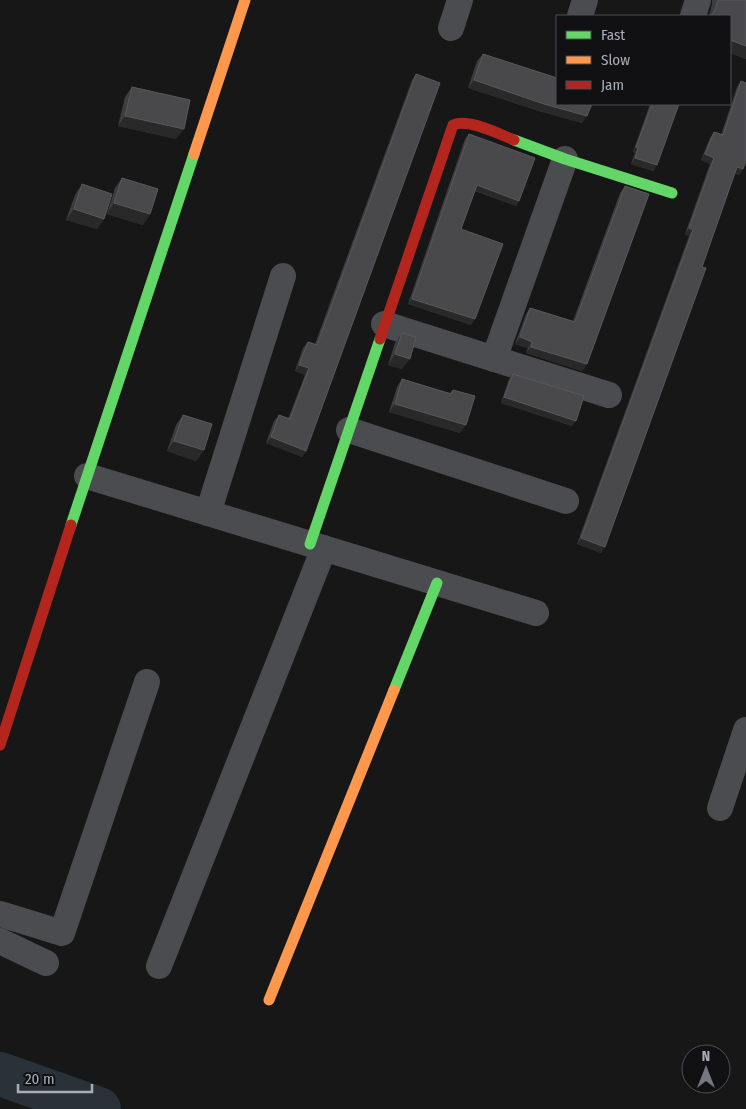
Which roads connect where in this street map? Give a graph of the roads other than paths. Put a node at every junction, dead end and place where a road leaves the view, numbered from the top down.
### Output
1 (245, 0) edge
2 (460, 0) edge
3 (585, 0) edge
4 (698, 0) edge
5 (580, 15) edge
6 (693, 15) edge
7 (450, 28) dead end
8 (565, 159) junction
9 (672, 193) dead end
10 (283, 276) dead end
11 (384, 324) junction
12 (494, 359) junction
13 (609, 395) dead end
14 (349, 430) junction
15 (87, 476) junction
16 (566, 501) dead end
17 (208, 513) junction
18 (317, 546) junction
19 (437, 583) junction
20 (536, 613) dead end
21 (147, 682) dead end
22 (746, 730) edge
23 (0, 745) edge
24 (720, 808) dead end
25 (0, 914) edge
26 (0, 940) edge
27 (46, 963) dead end
28 (159, 966) dead end
29 (269, 1000) dead end

1 - 15 street
2 - 7 street
3 - 5 street
4 - 6 street
8 - 9 street
8 - 11 street
8 - 12 street
10 - 17 street
11 - 12 street
11 - 14 street
12 - 13 street
14 - 16 street
14 - 18 street
15 - 17 street
15 - 23 street
17 - 18 street
18 - 19 street
18 - 28 street
19 - 20 street
19 - 29 street
21 - 25 street
22 - 24 street
26 - 27 street

